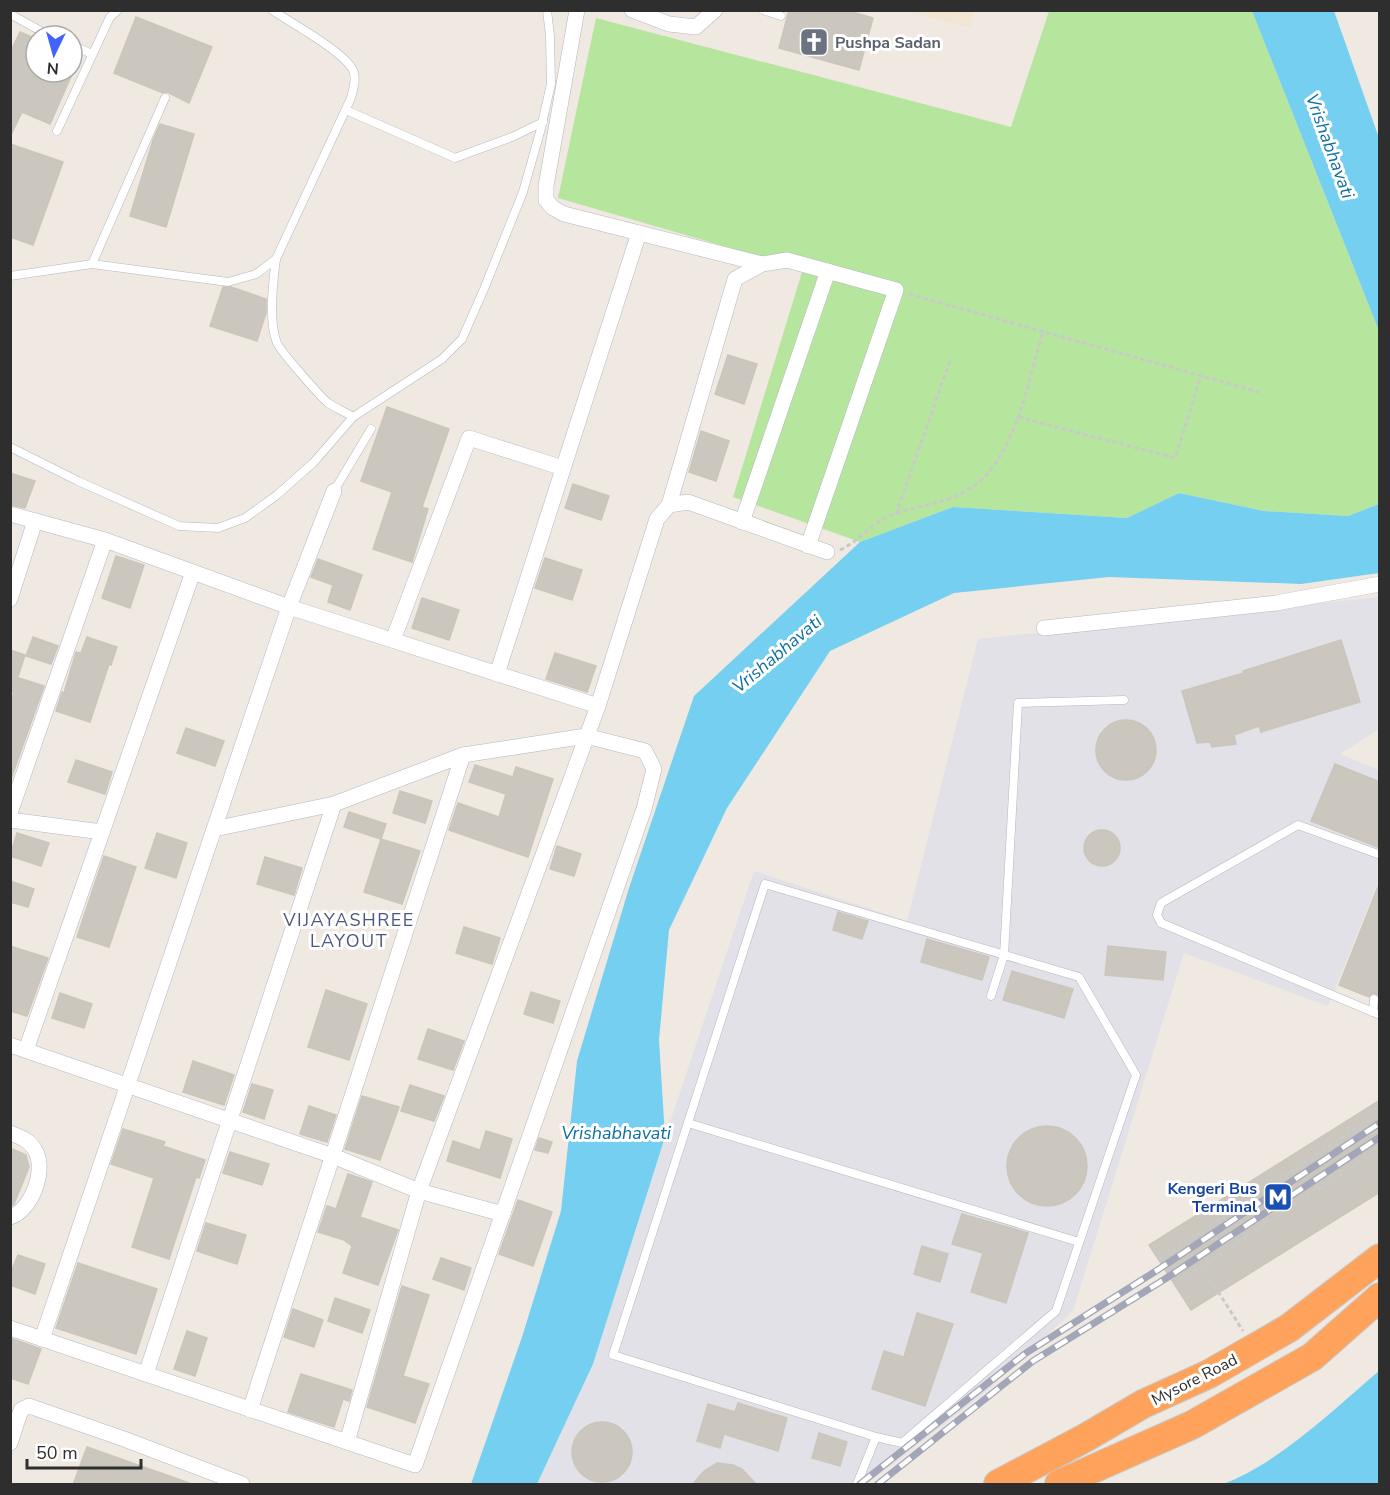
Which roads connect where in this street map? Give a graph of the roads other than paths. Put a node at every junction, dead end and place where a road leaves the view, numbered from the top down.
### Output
1 (118, 10) edge
2 (272, 10) edge
3 (547, 10) edge
4 (577, 10) edge
5 (632, 10) edge
6 (715, 10) edge
7 (763, 10) edge
8 (10, 14) edge
9 (108, 14) edge
10 (781, 16) dead end
11 (28, 24) edge
12 (84, 50) edge
13 (92, 54) junction
14 (165, 98) dead end
15 (346, 110) junction
16 (543, 122) junction
17 (57, 131) dead end
18 (639, 233) junction
19 (276, 259) junction
20 (92, 264) junction
21 (762, 264) junction
22 (828, 271) junction
23 (10, 276) edge
24 (352, 417) junction
25 (372, 429) dead end
26 (10, 447) edge
27 (563, 468) junction
28 (334, 491) joint
29 (669, 505) junction
30 (10, 514) edge
31 (35, 521) junction
32 (742, 522) junction
33 (105, 540) junction
34 (808, 546) junction
35 (826, 552) road end
36 (193, 572) junction
37 (1380, 584) edge
38 (10, 599) edge
39 (289, 607) junction
40 (1044, 628) dead end
41 (393, 640) junction
42 (497, 674) junction
43 (1124, 700) dead end
44 (598, 706) junction
45 (586, 736) junction
46 (463, 755) junction
47 (334, 804) junction
48 (10, 813) edge
49 (10, 820) edge
50 (214, 829) junction
51 (102, 832) junction
52 (1378, 854) edge
53 (1004, 955) junction
54 (991, 996) dead end
55 (1374, 999) dead end
56 (1376, 1013) edge
57 (10, 1045) edge
58 (26, 1050) junction
59 (128, 1086) junction
60 (230, 1121) junction
61 (688, 1123) junction
62 (10, 1133) edge
63 (333, 1156) junction
64 (419, 1191) junction
65 (503, 1214) junction
66 (10, 1216) edge
67 (1079, 1242) junction
68 (1380, 1258) edge
69 (1380, 1297) edge
70 (10, 1328) edge
71 (42, 1339) junction
72 (146, 1374) junction
73 (250, 1410) junction
74 (876, 1437) junction
75 (347, 1442) junction
76 (10, 1443) edge
77 (242, 1485) edge
78 (857, 1485) edge
79 (998, 1485) edge
80 (1059, 1485) edge

1 - 9 lane
2 - 15 lane
3 - 16 lane
4 - 18 street
5 - 6 street
7 - 10 lane
8 - 11 lane
9 - 13 lane
12 - 13 lane
13 - 17 lane
14 - 20 lane
15 - 16 lane
15 - 19 lane
16 - 24 lane
18 - 21 street
18 - 27 street
19 - 20 lane
19 - 24 lane
20 - 23 lane
21 - 22 street
21 - 29 street
22 - 32 street
22 - 34 street
24 - 26 lane
25 - 28 lane
27 - 41 street
27 - 42 street
28 - 39 street
29 - 32 street
29 - 44 street
30 - 31 street
31 - 33 street
31 - 38 street
32 - 34 street
33 - 36 street
33 - 48 street
34 - 35 street
36 - 39 street
36 - 51 street
37 - 40 street
39 - 41 street
39 - 50 street
41 - 42 street
42 - 44 street
43 - 53 lane
44 - 45 street
45 - 46 street
45 - 64 street
45 - 65 street
46 - 47 street
46 - 63 street
47 - 50 street
47 - 60 street
49 - 51 street
50 - 59 street
51 - 58 street
52 - 56 lane
53 - 54 lane
53 - 61 lane
53 - 67 lane
55 - 56 lane
57 - 58 street
58 - 59 street
59 - 60 street
59 - 71 street
60 - 63 street
60 - 72 street
61 - 67 lane
61 - 74 lane
62 - 66 street
63 - 64 street
63 - 73 street
64 - 65 street
64 - 75 street
65 - 75 street
67 - 74 lane
68 - 79 highway, Mysore Road
69 - 80 highway
70 - 71 street
71 - 72 street
72 - 73 street
73 - 75 street
74 - 78 lane
76 - 77 street

